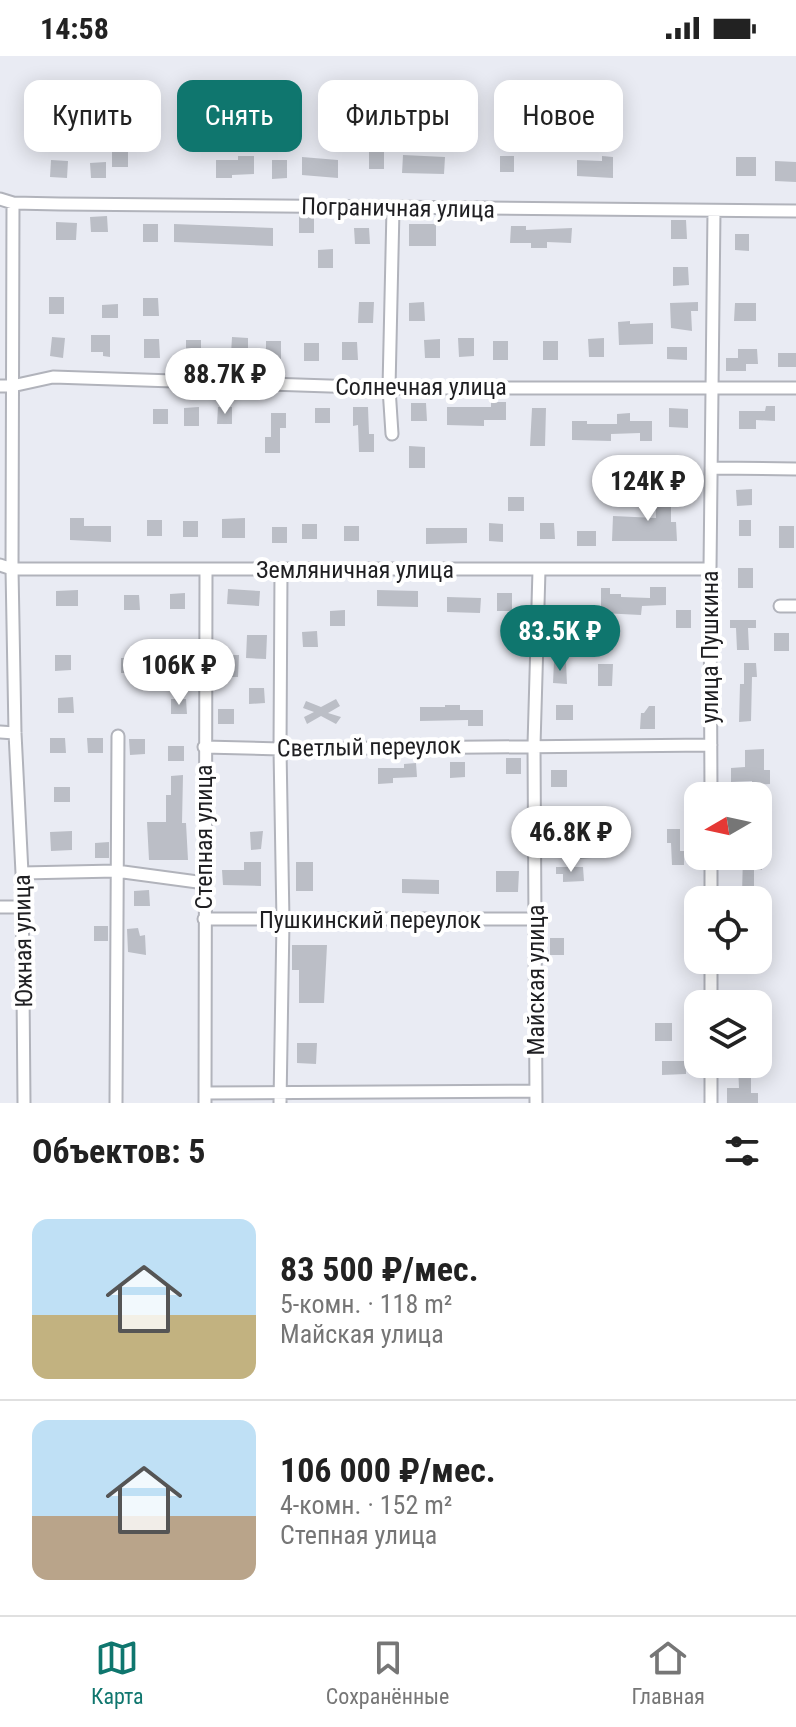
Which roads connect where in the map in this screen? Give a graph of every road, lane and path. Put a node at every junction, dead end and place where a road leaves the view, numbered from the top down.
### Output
1 (0, 199) edge
2 (13, 203) junction
3 (393, 209) junction
4 (714, 211) junction
5 (796, 211) edge
6 (6, 386) edge
7 (712, 387) junction
8 (389, 388) junction
9 (796, 388) edge
10 (392, 434) dead end
11 (711, 468) junction
12 (796, 469) edge
13 (0, 565) edge
14 (12, 569) junction
15 (710, 569) junction
16 (539, 570) junction
17 (206, 571) junction
18 (281, 571) junction
19 (780, 606) dead end
20 (796, 606) edge
21 (0, 732) edge
22 (15, 733) junction
23 (118, 736) dead end
24 (534, 745) junction
25 (711, 745) junction
26 (204, 747) junction
27 (280, 749) junction
28 (711, 782) edge
29 (116, 871) junction
30 (22, 873) junction
31 (205, 883) junction
32 (0, 907) edge
33 (22, 907) junction
34 (204, 919) junction
35 (535, 919) junction
36 (283, 921) junction
37 (711, 1078) edge
38 (280, 1097) edge
39 (536, 1097) edge
40 (205, 1098) edge
41 (24, 1103) edge
42 (116, 1103) edge
43 (711, 1103) edge

1 - 2 street, Пограничная улица
2 - 3 street, Пограничная улица
2 - 6 street, Южная улица
3 - 4 street, Пограничная улица
3 - 8 street
4 - 5 street, Пограничная улица
4 - 7 street, улица Пушкина
6 - 8 street, Солнечная улица
6 - 14 street, Южная улица
7 - 8 street, Солнечная улица
7 - 9 street, Солнечная улица
7 - 11 street, улица Пушкина
8 - 10 street
11 - 12 street
11 - 15 street, улица Пушкина
13 - 14 street, Земляничная улица
14 - 17 street, Земляничная улица
14 - 22 street, Южная улица
15 - 16 street, Земляничная улица
15 - 25 street, улица Пушкина
16 - 18 street, Земляничная улица
16 - 24 street, Майская улица
17 - 18 street, Земляничная улица
17 - 26 street, Степная улица
18 - 27 street
19 - 20 street
21 - 22 street
22 - 30 street, Южная улица
23 - 29 street
24 - 25 street, Светлый переулок
24 - 27 street, Светлый переулок
24 - 35 street, Майская улица
25 - 28 street, улица Пушкина
26 - 27 street, Светлый переулок
26 - 31 street, Степная улица
27 - 36 street
29 - 30 street
29 - 31 street
29 - 42 street
30 - 33 street, Южная улица
31 - 34 street, Степная улица
32 - 33 street
33 - 41 street, Южная улица
34 - 36 street, Пушкинский переулок
34 - 40 street, Степная улица
35 - 36 street, Пушкинский переулок
35 - 39 street, Майская улица
36 - 38 street
37 - 43 street
38 - 39 street
38 - 40 street

